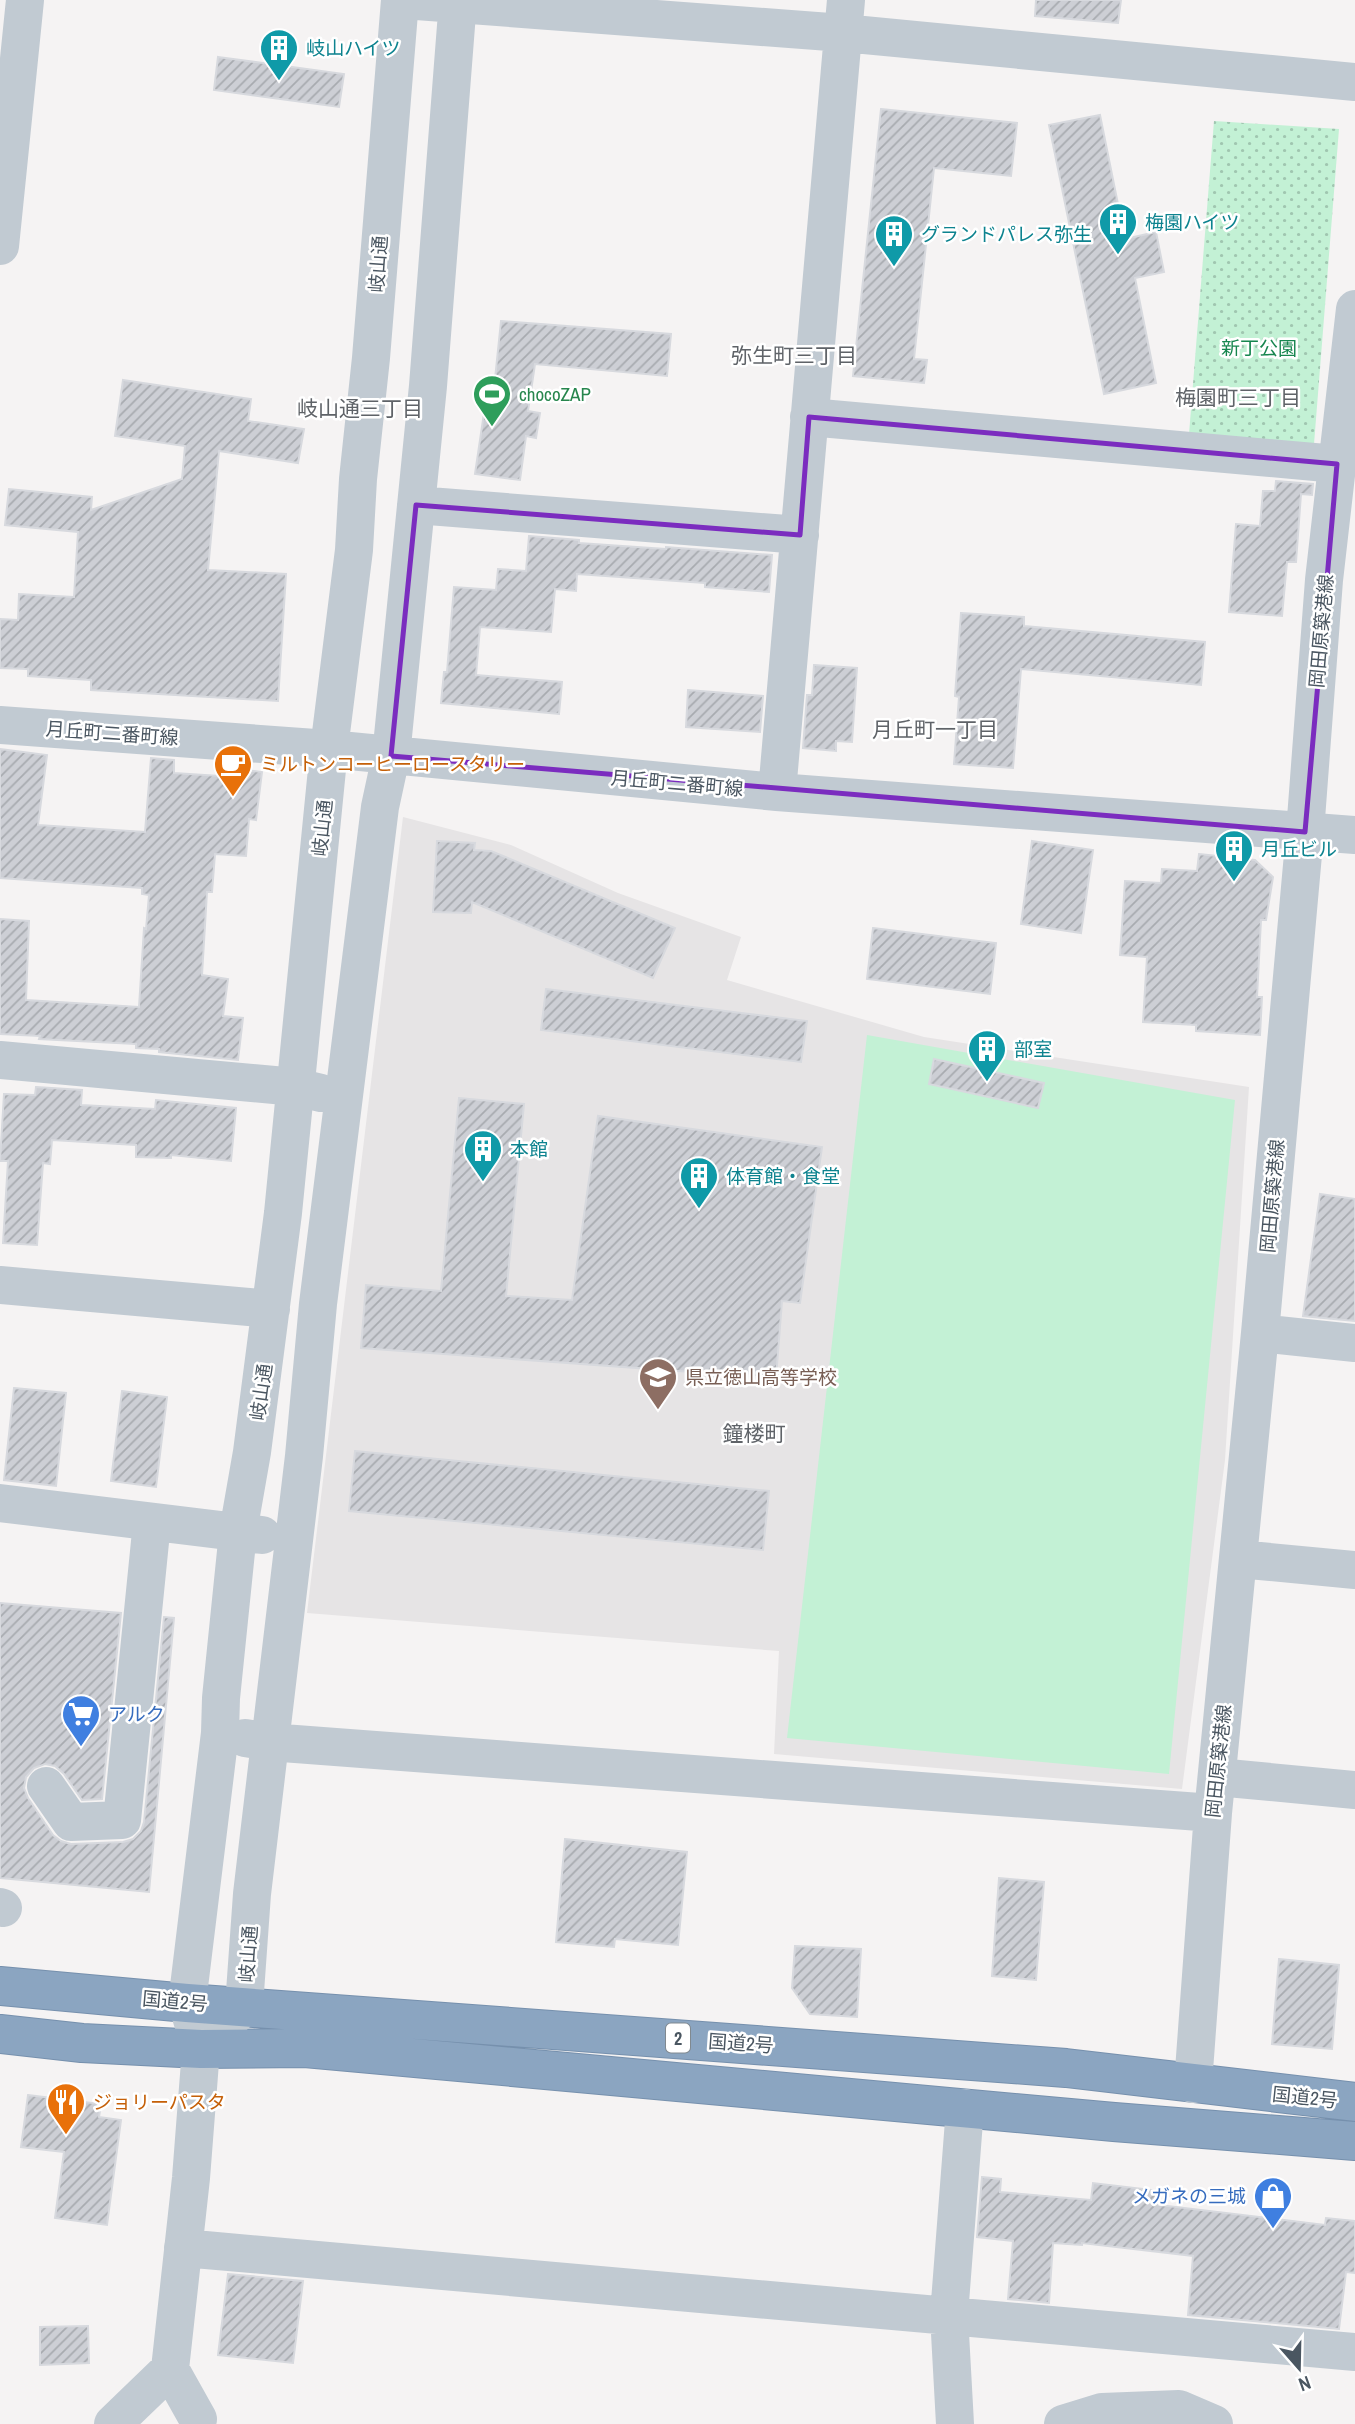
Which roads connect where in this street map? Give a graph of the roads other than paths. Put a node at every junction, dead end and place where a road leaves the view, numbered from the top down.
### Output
1 (25, 0) edge
2 (401, 0) edge
3 (457, 3) edge
4 (845, 17) edge
5 (1355, 82) edge
6 (0, 246) edge
7 (1355, 309) edge
8 (1352, 369) edge
9 (809, 416) junction
10 (1337, 464) junction
11 (416, 505) junction
12 (800, 535) junction
13 (1340, 581) edge
14 (0, 725) edge
15 (329, 749) junction
16 (391, 756) junction
17 (777, 792) junction
18 (1305, 832) junction
19 (1355, 835) edge
20 (0, 1060) edge
21 (296, 1087) junction
22 (344, 1098) junction
23 (0, 1285) edge
24 (271, 1310) junction
25 (1260, 1333) junction
26 (1355, 1343) edge
27 (0, 1503) edge
28 (152, 1522) junction
29 (238, 1532) junction
30 (293, 1538) junction
31 (1238, 1559) junction
32 (1355, 1570) edge
33 (220, 1733) junction
34 (269, 1742) junction
35 (46, 1786) dead end
36 (1355, 1790) edge
37 (1215, 1795) junction
38 (0, 1986) edge
39 (187, 2003) junction
40 (244, 2006) junction
41 (0, 2034) edge
42 (201, 2049) junction
43 (1193, 2084) junction
44 (1355, 2102) edge
45 (965, 2108) junction
46 (1355, 2141) edge
47 (183, 2248) junction
48 (949, 2315) junction
49 (1355, 2352) edge
50 (170, 2369) junction
51 (198, 2419) dead end
52 (113, 2424) edge
53 (955, 2424) edge
54 (1063, 2424) edge
55 (1214, 2424) edge

1 - 6 street
2 - 3 street
2 - 15 street, 岐山通
3 - 4 street
3 - 11 street, 岐山通
4 - 5 street
4 - 9 street
7 - 8 street, 岡田原築港線
8 - 10 street, 岡田原築港線
9 - 10 street
9 - 12 street
10 - 13 street, 岡田原築港線
11 - 12 street
11 - 16 street, 岐山通
12 - 17 street
13 - 18 street, 岡田原築港線
14 - 15 street, 月丘町二番町線
15 - 16 street, 月丘町二番町線
15 - 21 street, 岐山通
16 - 17 street, 月丘町二番町線
16 - 22 street, 岐山通
17 - 18 street, 月丘町二番町線
18 - 19 street, 月丘町二番町線
18 - 25 street, 岡田原築港線
20 - 21 street
21 - 22 street
21 - 24 street, 岐山通
22 - 30 street, 岐山通
23 - 24 street
24 - 29 street, 岐山通
25 - 26 street
25 - 31 street, 岡田原築港線
27 - 28 street
28 - 29 street
28 - 35 street
29 - 30 street
29 - 33 street, 岐山通
30 - 34 street, 岐山通
31 - 32 street
31 - 37 street, 岡田原築港線
33 - 34 street
33 - 39 street, 岐山通
34 - 37 street
34 - 40 street, 岐山通
36 - 37 street
37 - 43 street, 岡田原築港線
38 - 39 highway, 国道2号 / 2
39 - 40 highway, 国道2号 / 2
39 - 42 street, 岐山通
40 - 42 street, 岐山通
40 - 43 highway, 国道2号 / 2
41 - 42 highway, 国道2号
42 - 45 highway, 国道2号
42 - 47 street
43 - 44 highway, 国道2号 / 2
45 - 46 highway, 国道2号
45 - 48 street
47 - 48 street
47 - 50 street
48 - 49 street
48 - 53 street
50 - 51 street
50 - 52 street
54 - 55 street

